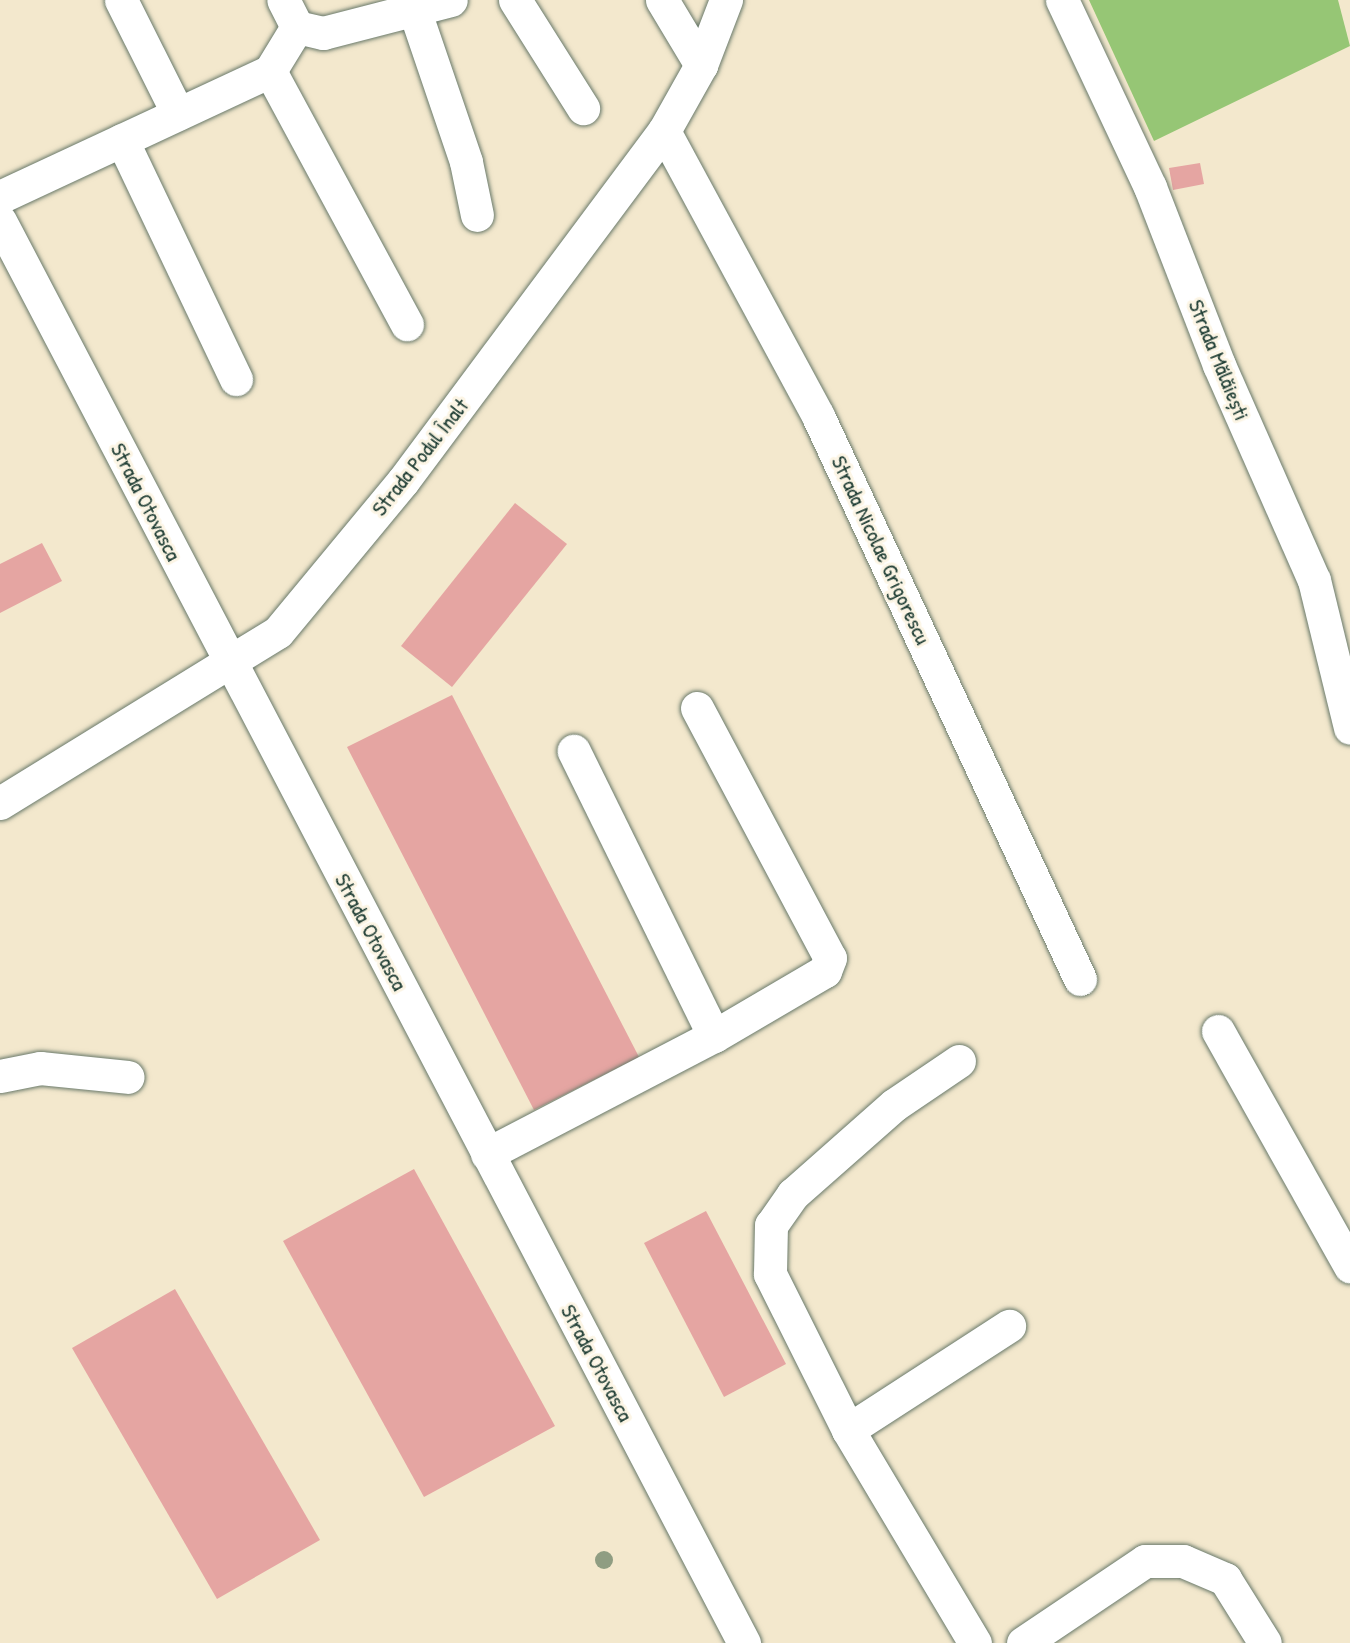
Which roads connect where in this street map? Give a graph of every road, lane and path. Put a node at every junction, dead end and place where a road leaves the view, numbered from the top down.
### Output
1 (121, 0) edge
2 (451, 0) edge
3 (515, 0) edge
4 (662, 0) edge
5 (726, 0) edge
6 (1062, 0) edge
7 (414, 5) edge
8 (290, 14) edge
9 (701, 65) junction
10 (270, 71) junction
11 (583, 108) dead end
12 (178, 114) junction
13 (664, 131) junction
14 (123, 140) junction
15 (0, 197) edge
16 (477, 215) dead end
17 (0, 221) edge
18 (407, 324) dead end
19 (236, 379) dead end
20 (229, 662) junction
21 (697, 708) dead end
22 (1350, 728) edge
23 (574, 751) dead end
24 (0, 803) edge
25 (1080, 979) dead end
26 (1218, 1030) dead end
27 (714, 1036) junction
28 (959, 1061) dead end
29 (0, 1076) edge
30 (128, 1077) dead end
31 (487, 1154) junction
32 (1350, 1266) edge
33 (1009, 1326) dead end
34 (848, 1430) junction
35 (744, 1643) edge
36 (975, 1643) edge
37 (1023, 1643) edge
38 (1265, 1643) edge

1 - 12 street
2 - 7 street
3 - 11 street
4 - 9 street
5 - 9 street, Strada Podul Înalt
6 - 22 street, Strada Mălăiești
7 - 8 street
7 - 16 street
8 - 10 street
9 - 13 street, Strada Podul Înalt
10 - 12 street
10 - 18 street
12 - 14 street
13 - 20 street, Strada Podul Înalt
13 - 25 street, Strada Nicolae Grigorescu
14 - 15 street
14 - 19 street
17 - 20 street, Strada Otovasca
20 - 24 street, Strada Podul Înalt
20 - 31 street, Strada Otovasca
21 - 27 street
23 - 27 street
26 - 32 street
27 - 31 street
28 - 34 street
29 - 30 street
31 - 35 street, Strada Otovasca
33 - 34 street
34 - 36 street
37 - 38 street

